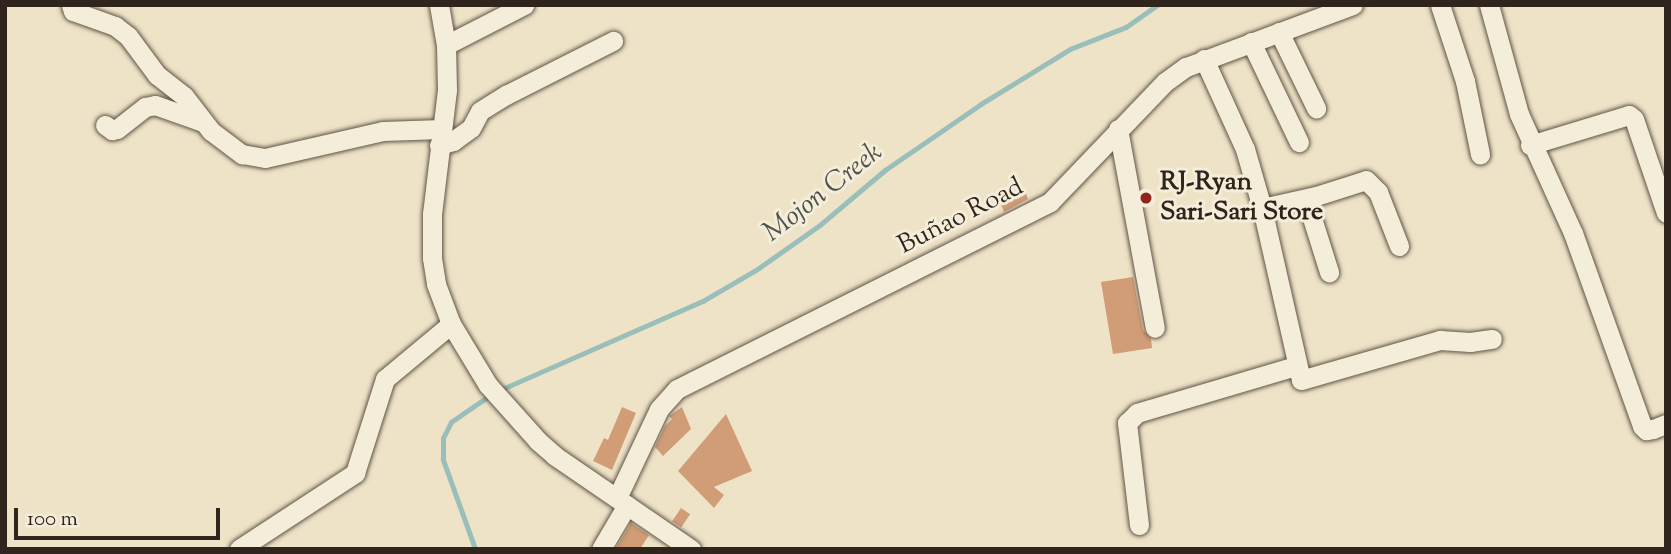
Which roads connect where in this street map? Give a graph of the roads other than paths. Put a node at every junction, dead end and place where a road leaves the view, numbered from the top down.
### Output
1 (71, 5) edge
2 (439, 5) edge
3 (524, 5) edge
4 (1353, 5) edge
5 (1440, 5) edge
6 (1489, 5) edge
7 (1279, 32) junction
8 (613, 41) dead end
9 (1251, 42) junction
10 (446, 45) junction
11 (1204, 59) junction
12 (1316, 107) dead end
13 (203, 122) junction
14 (104, 125) dead end
15 (1118, 129) junction
16 (440, 137) junction
17 (1299, 142) dead end
18 (1530, 145) junction
19 (1480, 154) dead end
20 (1306, 199) junction
21 (1262, 208) junction
22 (1666, 213) edge
23 (1399, 246) dead end
24 (1329, 272) dead end
25 (451, 324) junction
26 (1155, 328) dead end
27 (1492, 339) dead end
28 (1296, 366) junction
29 (1666, 424) edge
30 (622, 502) junction
31 (1139, 525) dead end
32 (666, 532) junction
33 (239, 549) edge
34 (601, 549) edge
35 (654, 549) edge
36 (691, 549) edge

1 - 13 street
2 - 10 street
3 - 10 street
4 - 7 street, Buñao Road
5 - 19 street
6 - 18 street
7 - 9 street, Buñao Road
7 - 12 street
8 - 16 street
9 - 11 street, Buñao Road
9 - 17 street
10 - 16 street
11 - 15 street, Buñao Road
11 - 21 street
13 - 14 street
13 - 16 street
15 - 26 street
15 - 30 street, Buñao Road
16 - 25 street
18 - 22 street
18 - 29 street
20 - 21 street
20 - 23 street
20 - 24 street
21 - 28 street
25 - 30 street
25 - 33 street
27 - 28 street
28 - 31 street
30 - 32 street
30 - 34 street, Buñao Road
32 - 35 street
32 - 36 street

